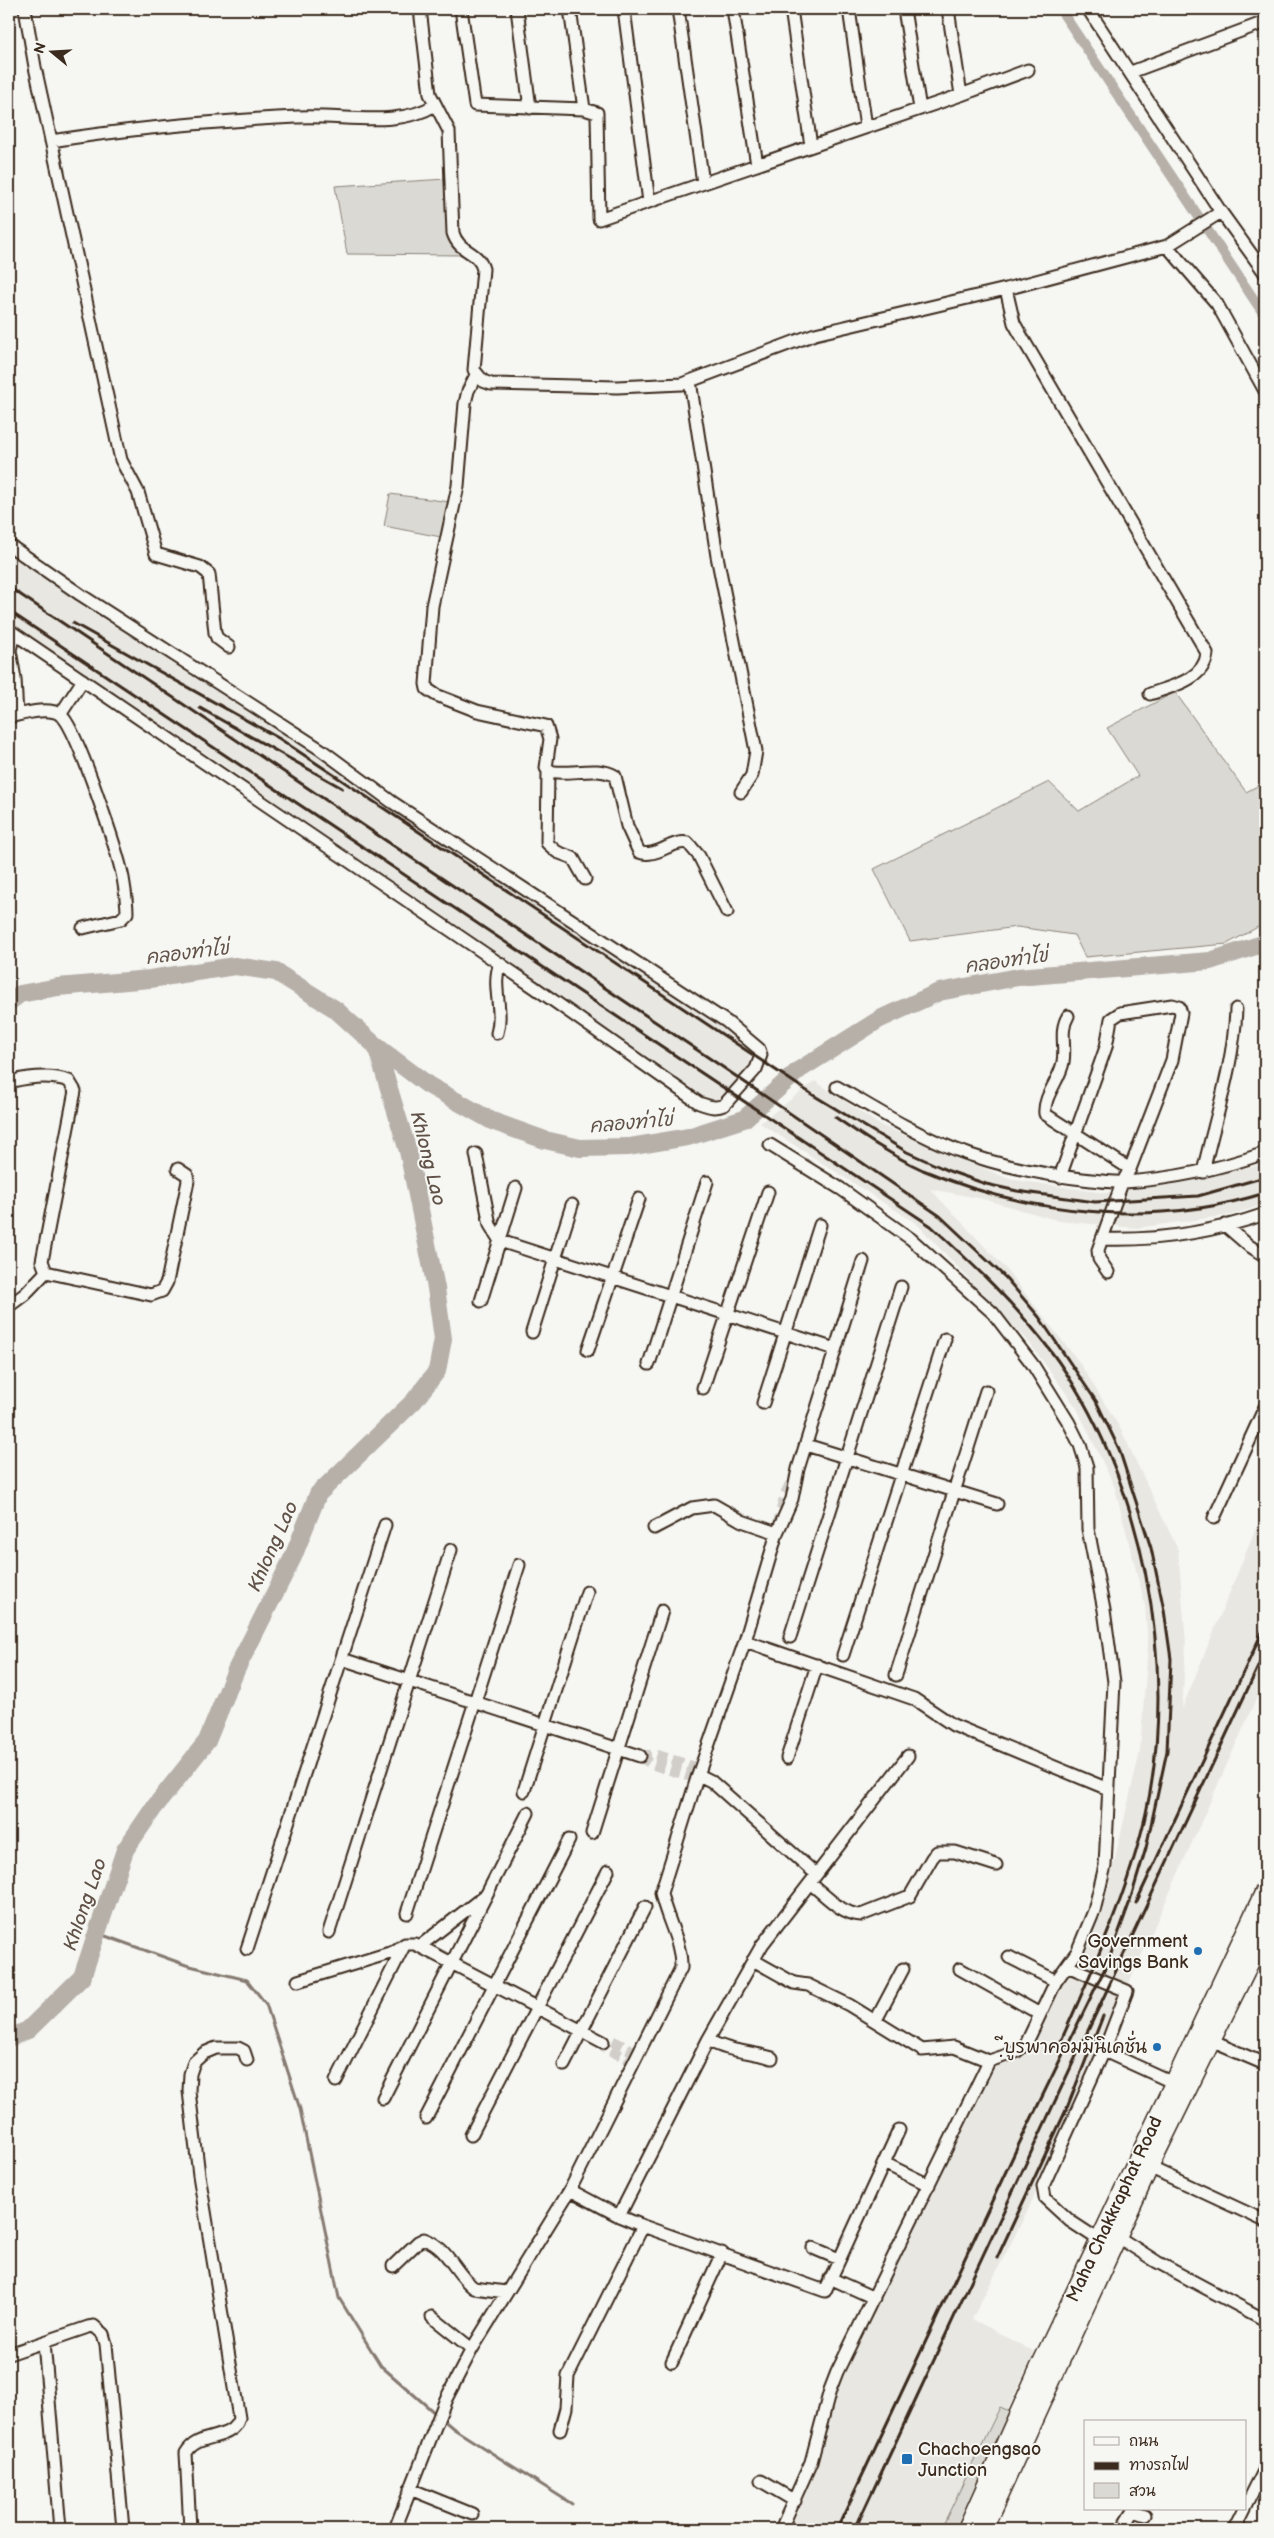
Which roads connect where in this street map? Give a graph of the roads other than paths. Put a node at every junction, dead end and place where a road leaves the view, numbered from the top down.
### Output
1 (25, 9) edge
2 (420, 9) edge
3 (461, 9) edge
4 (517, 9) edge
5 (570, 9) edge
6 (624, 9) edge
7 (678, 9) edge
8 (733, 9) edge
9 (791, 9) edge
10 (849, 9) edge
11 (904, 9) edge
12 (948, 9) edge
13 (1088, 9) edge
14 (1265, 22) edge
15 (1028, 70) dead end
16 (1131, 72) junction
17 (961, 95) junction
18 (435, 105) junction
19 (530, 108) junction
20 (584, 109) junction
21 (920, 109) junction
22 (866, 128) junction
23 (51, 141) junction
24 (811, 146) junction
25 (757, 165) junction
26 (703, 184) junction
27 (649, 202) junction
28 (1218, 214) junction
29 (1167, 246) junction
30 (1265, 273) edge
31 (1006, 288) junction
32 (476, 375) junction
33 (690, 381) junction
34 (1265, 391) edge
35 (9, 545) edge
36 (12, 632) edge
37 (229, 647) dead end
38 (83, 680) junction
39 (1150, 694) dead end
40 (60, 715) junction
41 (13, 716) edge
42 (548, 771) junction
43 (741, 792) dead end
44 (585, 879) dead end
45 (727, 912) dead end
46 (83, 928) dead end
47 (500, 963) junction
48 (1236, 1009) dead end
49 (1068, 1016) dead end
50 (497, 1033) dead end
51 (13, 1081) dead end
52 (837, 1087) dead end
53 (1076, 1136) junction
54 (770, 1145) dead end
55 (1265, 1153) edge
56 (476, 1154) dead end
57 (178, 1169) dead end
58 (1130, 1169) junction
59 (1203, 1172) junction
60 (1060, 1177) junction
61 (707, 1182) dead end
62 (1122, 1183) junction
63 (516, 1188) dead end
64 (768, 1192) dead end
65 (639, 1199) dead end
66 (572, 1205) dead end
67 (1265, 1214) edge
68 (820, 1225) dead end
69 (1225, 1225) junction
70 (1102, 1239) junction
71 (500, 1241) junction
72 (1265, 1256) edge
73 (555, 1259) junction
74 (863, 1262) dead end
75 (46, 1272) junction
76 (1108, 1272) dead end
77 (613, 1277) junction
78 (901, 1287) dead end
79 (672, 1296) junction
80 (481, 1301) dead end
81 (9, 1306) edge
82 (729, 1314) junction
83 (532, 1332) dead end
84 (786, 1333) junction
85 (945, 1339) dead end
86 (835, 1348) junction
87 (588, 1350) dead end
88 (649, 1364) dead end
89 (703, 1388) dead end
90 (986, 1391) dead end
91 (763, 1403) dead end
92 (1265, 1406) edge
93 (806, 1445) junction
94 (845, 1457) junction
95 (900, 1474) junction
96 (955, 1491) junction
97 (997, 1504) dead end
98 (1214, 1518) dead end
99 (386, 1525) dead end
100 (654, 1528) dead end
101 (777, 1533) junction
102 (451, 1550) dead end
103 (519, 1565) dead end
104 (587, 1592) dead end
105 (662, 1611) dead end
106 (790, 1637) dead end
107 (745, 1641) junction
108 (843, 1655) dead end
109 (342, 1659) junction
110 (817, 1665) junction
111 (896, 1675) dead end
112 (409, 1681) junction
113 (474, 1702) junction
114 (545, 1725) junction
115 (618, 1749) junction
116 (640, 1756) dead end
117 (908, 1756) dead end
118 (787, 1758) dead end
119 (699, 1774) junction
120 (1108, 1789) junction
121 (524, 1791) dead end
122 (528, 1814) dead end
123 (592, 1833) dead end
124 (569, 1840) dead end
125 (996, 1865) dead end
126 (608, 1871) dead end
127 (813, 1878) junction
128 (1265, 1891) edge
129 (486, 1894) junction
130 (645, 1907) dead end
131 (407, 1914) dead end
132 (1265, 1931) edge
133 (329, 1932) dead end
134 (405, 1944) junction
135 (420, 1946) junction
136 (247, 1950) dead end
137 (1009, 1957) dead end
138 (753, 1960) junction
139 (451, 1963) junction
140 (1067, 1966) junction
141 (903, 1969) dead end
142 (960, 1969) dead end
143 (298, 1981) dead end
144 (1056, 1981) junction
145 (494, 1986) junction
146 (537, 2008) junction
147 (1040, 2014) junction
148 (876, 2020) junction
149 (582, 2032) junction
150 (708, 2040) junction
151 (1211, 2041) junction
152 (603, 2042) dead end
153 (1104, 2051) junction
154 (772, 2058) dead end
155 (247, 2060) dead end
156 (989, 2061) junction
157 (1265, 2064) edge
158 (564, 2065) dead end
159 (336, 2081) dead end
160 (1174, 2083) junction
161 (383, 2098) dead end
162 (426, 2118) dead end
163 (899, 2130) dead end
164 (471, 2135) dead end
165 (884, 2163) junction
166 (1149, 2168) junction
167 (929, 2185) junction
168 (570, 2190) junction
169 (619, 2216) junction
170 (1265, 2221) edge
171 (643, 2226) junction
172 (1118, 2237) junction
173 (1099, 2240) junction
174 (813, 2248) dead end
175 (722, 2252) junction
176 (839, 2259) junction
177 (393, 2266) dead end
178 (830, 2278) junction
179 (506, 2292) junction
180 (874, 2298) junction
181 (432, 2317) dead end
182 (1265, 2320) edge
183 (44, 2342) junction
184 (472, 2349) junction
185 (9, 2354) edge
186 (672, 2362) dead end
187 (560, 2430) dead end
188 (1265, 2468) edge
189 (761, 2481) dead end
190 (410, 2489) junction
191 (795, 2501) junction
192 (1246, 2507) edge
193 (1244, 2510) edge
194 (472, 2514) dead end
195 (1145, 2515) dead end
196 (60, 2529) edge
197 (122, 2529) edge
198 (190, 2529) edge
199 (395, 2529) edge
200 (781, 2529) edge
201 (967, 2529) edge
202 (983, 2529) edge
203 (1122, 2529) edge
204 (1235, 2529) edge

1 - 23 street
2 - 18 street
3 - 19 street
4 - 19 street
5 - 20 street
6 - 27 street
7 - 26 street
8 - 25 street
9 - 24 street
10 - 22 street
11 - 21 street
12 - 17 street
13 - 16 street
14 - 16 street
15 - 17 street
16 - 28 street
17 - 21 street
18 - 23 street
18 - 32 street
19 - 20 street
20 - 27 street
21 - 22 street
22 - 24 street
23 - 37 street
24 - 25 street
25 - 26 street
26 - 27 street
28 - 29 street
28 - 30 street
29 - 31 street
29 - 34 street
31 - 33 street
31 - 39 street
32 - 33 street
32 - 42 street
33 - 43 street
35 - 47 street
36 - 38 street
36 - 41 street
38 - 40 street
38 - 47 street
40 - 41 street
40 - 46 street
42 - 44 street
42 - 45 street
47 - 50 street
48 - 59 street
49 - 53 street
51 - 75 street
52 - 60 street
53 - 58 street
53 - 58 street
53 - 60 street
54 - 120 street
55 - 59 street
56 - 71 street
57 - 75 street
58 - 62 street
59 - 62 street
60 - 62 street
61 - 79 street
62 - 70 street
63 - 71 street
64 - 82 street
65 - 77 street
66 - 73 street
67 - 69 street
68 - 84 street
69 - 70 street
69 - 72 street
70 - 76 street
71 - 73 street
71 - 80 street
73 - 77 street
73 - 83 street
74 - 86 street
75 - 81 street
77 - 79 street
77 - 87 street
78 - 94 street
79 - 82 street
79 - 88 street
82 - 84 street
82 - 89 street
84 - 86 street
84 - 91 street
85 - 95 street
86 - 93 street
90 - 96 street
92 - 98 street
93 - 94 street
93 - 101 street
94 - 95 street
94 - 106 street
95 - 96 street
95 - 108 street
96 - 97 street
96 - 111 street
99 - 109 street
100 - 101 street
101 - 107 street
102 - 112 street
103 - 113 street
104 - 114 street
105 - 115 street
107 - 110 street
107 - 119 street
109 - 112 street
109 - 136 street
110 - 118 street
110 - 120 street
112 - 113 street
112 - 133 street
113 - 114 street
113 - 131 street
114 - 115 street
114 - 121 street
115 - 116 street
115 - 123 street
117 - 127 street
119 - 127 street
119 - 168 street
120 - 140 street
122 - 129 street
124 - 145 street
125 - 127 street
126 - 146 street
127 - 138 street
128 - 160 main road, Maha Chakkraphat Road
129 - 135 street
129 - 139 street
130 - 149 street
132 - 151 main road, Maha Chakkraphat Road
134 - 135 street
134 - 143 street
134 - 159 street
135 - 139 street
137 - 144 street
138 - 148 street
138 - 150 street
139 - 145 street
139 - 161 street
140 - 144 street
140 - 153 street
141 - 148 street
142 - 147 street
144 - 147 street
145 - 146 street
145 - 162 street
146 - 149 street
146 - 164 street
147 - 156 street
148 - 156 street
149 - 152 street
149 - 158 street
150 - 154 street
150 - 169 street
151 - 157 street
151 - 166 main road, Maha Chakkraphat Road
153 - 160 street
153 - 173 street
155 - 198 street
156 - 167 street
160 - 173 main road, Maha Chakkraphat Road
163 - 165 street
165 - 167 street
165 - 176 street
166 - 170 street
166 - 172 main road, Maha Chakkraphat Road
167 - 180 street
168 - 169 street
168 - 179 street
169 - 171 street
171 - 175 street
171 - 187 street
172 - 182 street
172 - 202 main road, Maha Chakkraphat Road
173 - 201 main road, Maha Chakkraphat Road
174 - 176 street
175 - 178 street
175 - 186 street
176 - 178 street
177 - 179 street
178 - 180 street
179 - 184 street
180 - 191 street
181 - 184 street
183 - 185 street
183 - 196 street
183 - 197 street
184 - 190 street
188 - 192 street
189 - 191 street
190 - 194 street
190 - 199 street
191 - 200 street
193 - 204 street
195 - 203 street

